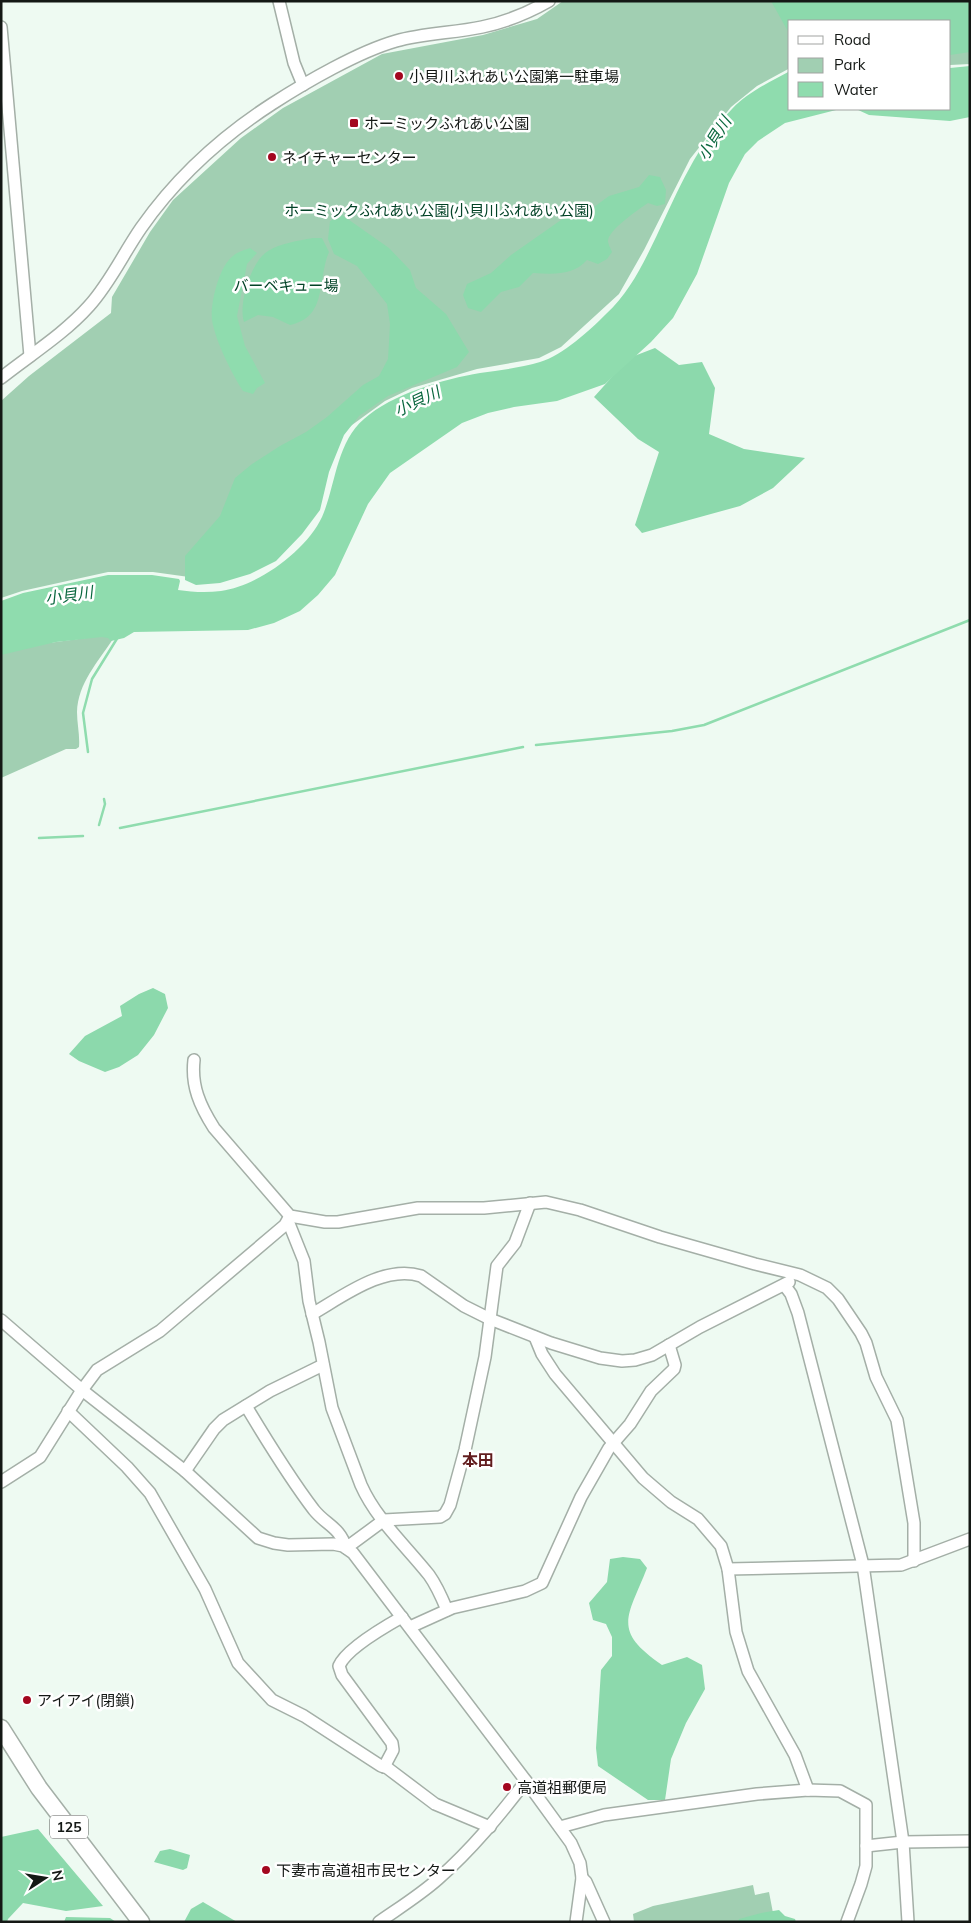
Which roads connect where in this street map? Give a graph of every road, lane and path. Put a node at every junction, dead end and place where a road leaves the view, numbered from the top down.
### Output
1 (279, 1) edge
2 (549, 1) edge
3 (1, 27) edge
4 (303, 85) junction
5 (30, 356) junction
6 (1, 378) edge
7 (194, 1060) dead end
8 (530, 1203) junction
9 (289, 1218) junction
10 (800, 1274) junction
11 (785, 1286) junction
12 (312, 1314) junction
13 (490, 1319) junction
14 (1, 1320) edge
15 (535, 1337) junction
16 (669, 1344) junction
17 (323, 1364) junction
18 (82, 1390) junction
19 (246, 1406) junction
20 (68, 1411) junction
21 (613, 1444) junction
22 (185, 1471) junction
23 (1, 1482) edge
24 (384, 1520) junction
25 (970, 1540) edge
26 (346, 1548) junction
27 (914, 1561) junction
28 (863, 1565) junction
29 (728, 1569) junction
30 (447, 1610) junction
31 (402, 1617) junction
32 (410, 1627) junction
33 (1, 1728) edge
34 (384, 1766) junction
35 (526, 1781) junction
36 (808, 1790) junction
37 (560, 1826) junction
38 (490, 1827) junction
39 (970, 1841) edge
40 (903, 1842) junction
41 (866, 1846) junction
42 (582, 1878) junction
43 (141, 1922) edge
44 (379, 1922) edge
45 (576, 1922) edge
46 (604, 1922) edge
47 (847, 1922) edge
48 (908, 1922) edge

1 - 4 street
2 - 4 street
3 - 5 street
4 - 5 street
5 - 6 street
7 - 9 street
8 - 9 street
8 - 10 street
8 - 13 street
9 - 12 street
9 - 18 street
10 - 11 street
10 - 27 street
11 - 16 street
11 - 28 street
12 - 13 street
12 - 17 street
13 - 15 street
13 - 24 street
14 - 18 street
15 - 16 street
15 - 21 street
16 - 21 street
17 - 19 street
17 - 24 street
18 - 20 street
18 - 22 street
19 - 22 street
19 - 26 street
20 - 23 street
20 - 34 street
21 - 29 street
21 - 30 street
22 - 26 street
24 - 26 street
24 - 30 street
25 - 27 street
26 - 31 street
27 - 28 street
28 - 29 street
28 - 40 street
29 - 36 street
30 - 32 street
31 - 32 street
31 - 34 street
32 - 35 street
33 - 43 highway, 125
34 - 38 street
35 - 37 street
35 - 38 street
36 - 37 street
36 - 41 street
37 - 42 street
38 - 44 street
39 - 40 street
40 - 41 street
40 - 48 street
41 - 47 street
42 - 45 street
42 - 46 street

